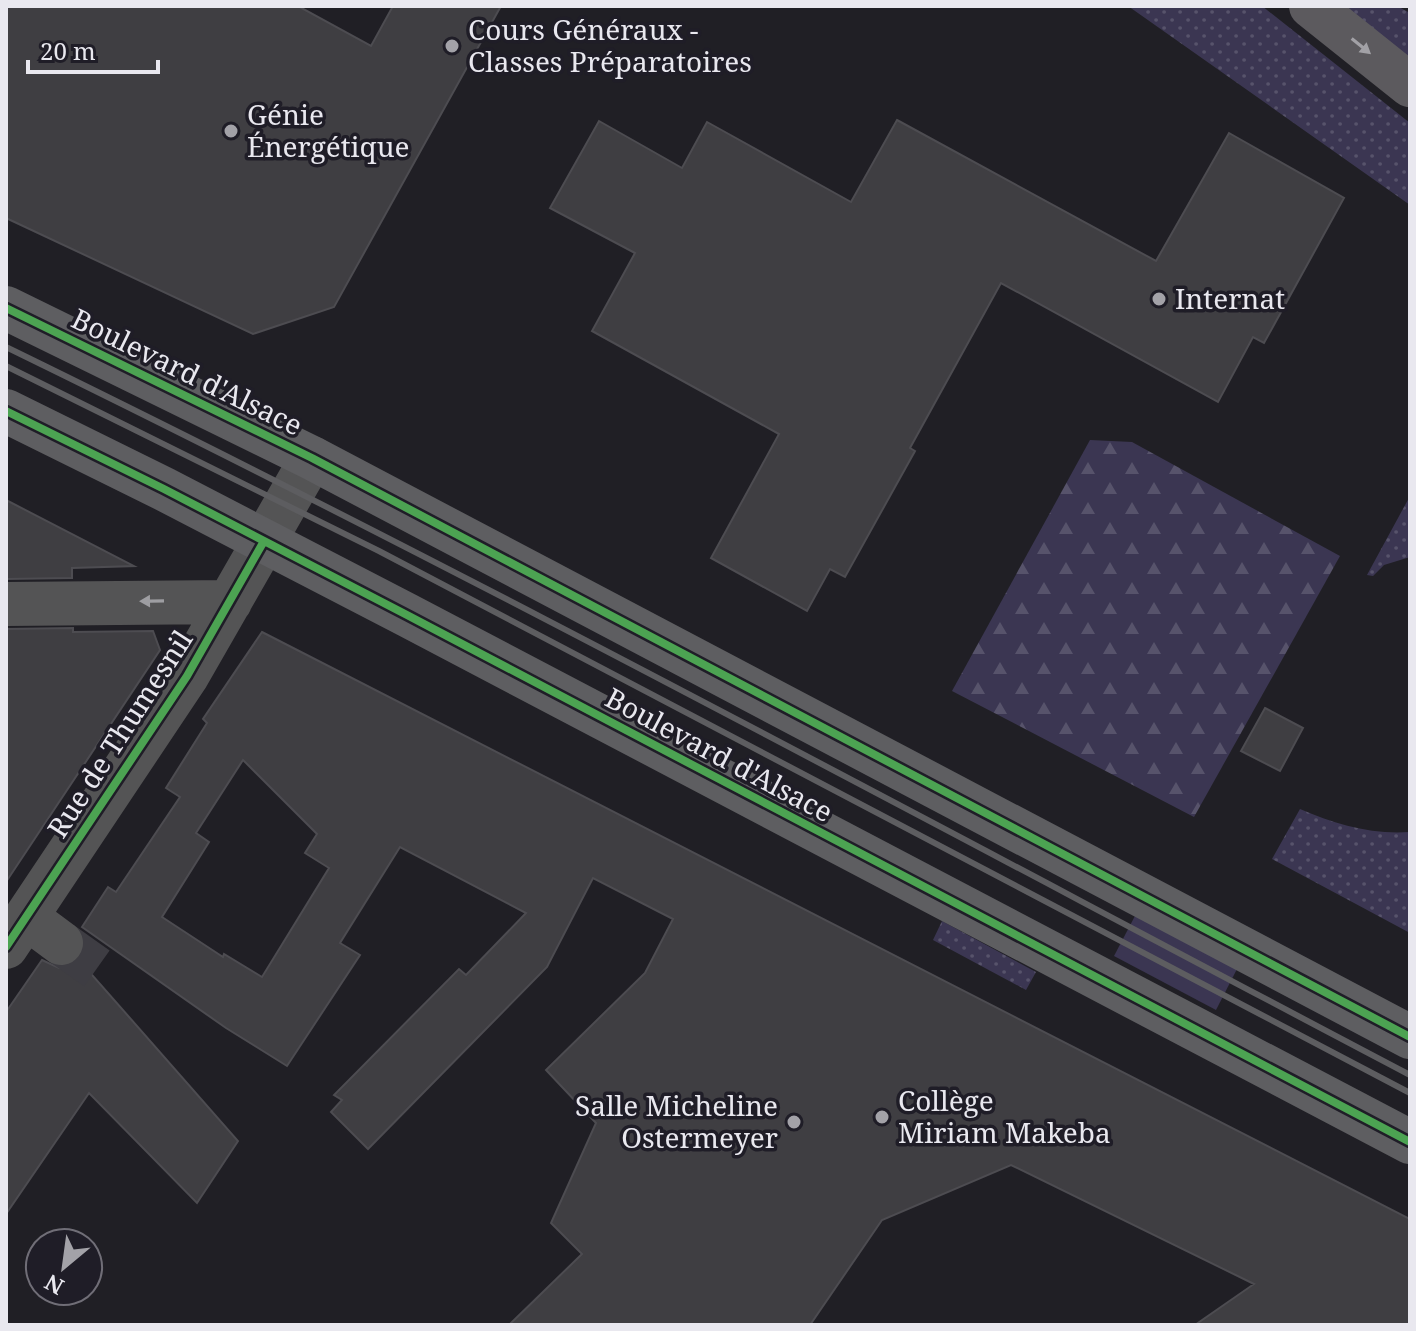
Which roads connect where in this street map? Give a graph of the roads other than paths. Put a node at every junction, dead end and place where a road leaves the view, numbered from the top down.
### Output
1 (1311, 6) edge
2 (1410, 85) edge
3 (6, 308) edge
4 (6, 411) edge
5 (312, 458) junction
6 (264, 541) junction
7 (230, 602) junction
8 (6, 604) edge
9 (16, 932) edge
10 (61, 943) tunnel mouth
11 (1410, 1037) edge
12 (1410, 1142) edge

1 -> 2 highway
3 - 5 main road, Boulevard d'Alsace
4 - 6 main road, Boulevard d'Alsace
5 - 6 street, Boulevard d'Alsace
5 - 11 main road, Boulevard d'Alsace
6 - 7 street, Rue de Thumesnil
6 - 12 main road, Boulevard d'Alsace
7 -> 8 street
7 - 9 street, Rue de Thumesnil
9 - 10 street

